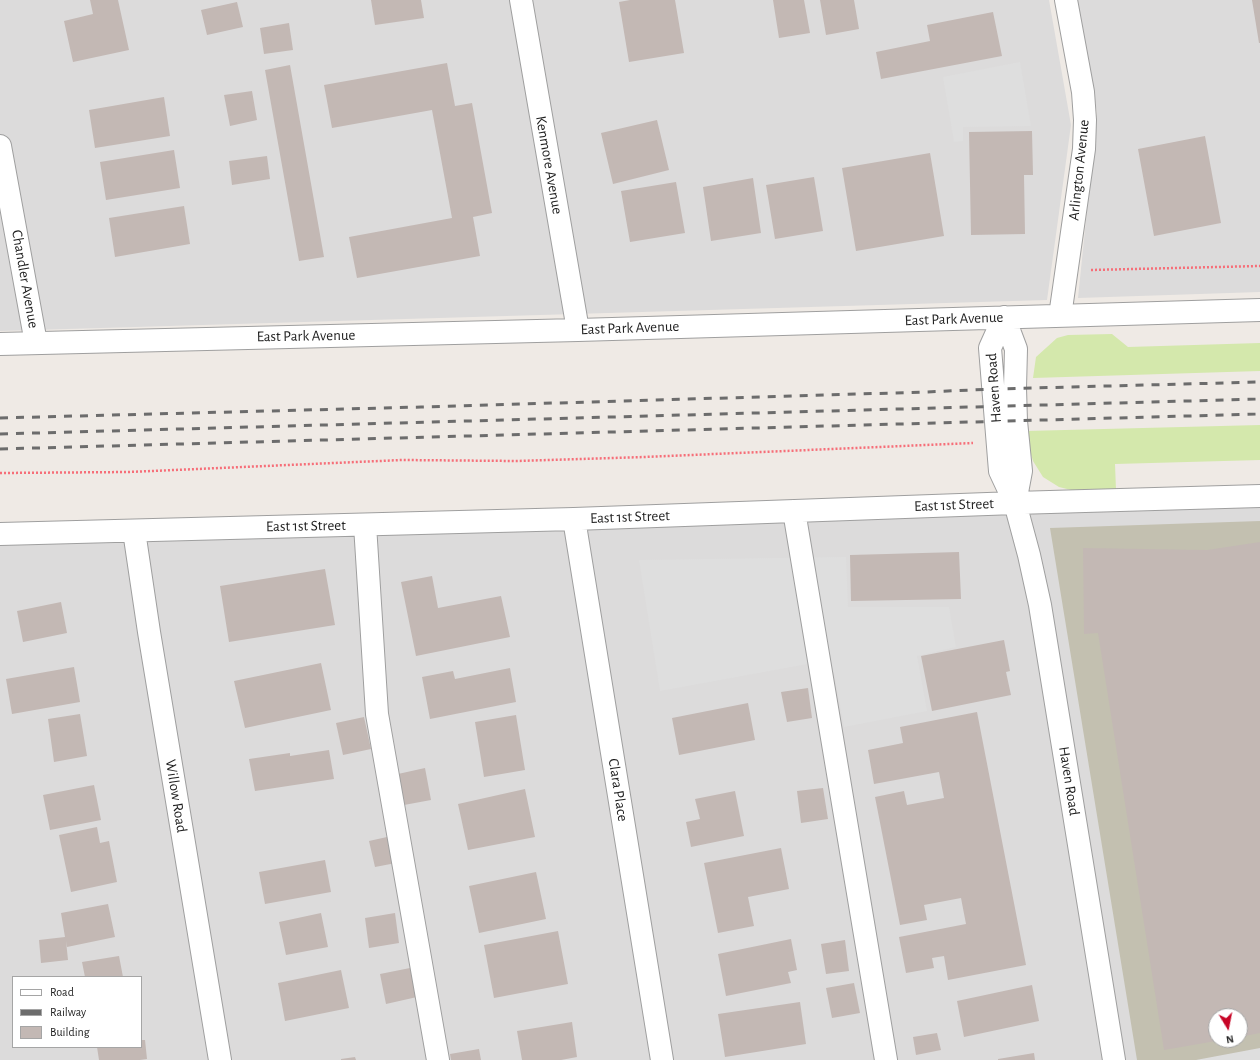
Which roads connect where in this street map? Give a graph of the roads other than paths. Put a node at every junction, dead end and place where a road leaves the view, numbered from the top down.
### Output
1 (521, 0) edge
2 (1066, 0) edge
3 (0, 146) edge
4 (1260, 310) edge
5 (1060, 316) junction
6 (1004, 317) junction
7 (578, 330) junction
8 (36, 343) junction
9 (0, 344) edge
10 (1260, 496) edge
11 (1015, 503) junction
12 (794, 511) junction
13 (574, 519) junction
14 (365, 525) junction
15 (134, 531) junction
16 (0, 534) edge
17 (220, 1060) edge
18 (438, 1060) edge
19 (662, 1060) edge
20 (886, 1060) edge
21 (1114, 1060) edge

1 - 7 street, Kenmore Avenue
2 - 5 street, Arlington Avenue
3 - 8 street, Chandler Avenue
4 - 5 street, East Park Avenue
5 - 6 street, East Park Avenue
6 - 7 street, East Park Avenue
6 - 11 street, Haven Road
6 - 11 street, Haven Road
7 - 8 street, East Park Avenue
8 - 9 street, East Park Avenue
10 - 11 street, East 1st Street
11 - 12 street, East 1st Street
11 - 21 street, Haven Road
12 - 13 street, East 1st Street
12 - 20 street
13 - 14 street, East 1st Street
13 - 19 street, Clara Place
14 - 15 street, East 1st Street
14 - 18 street
15 - 16 street, East 1st Street
15 - 17 street, Willow Road

